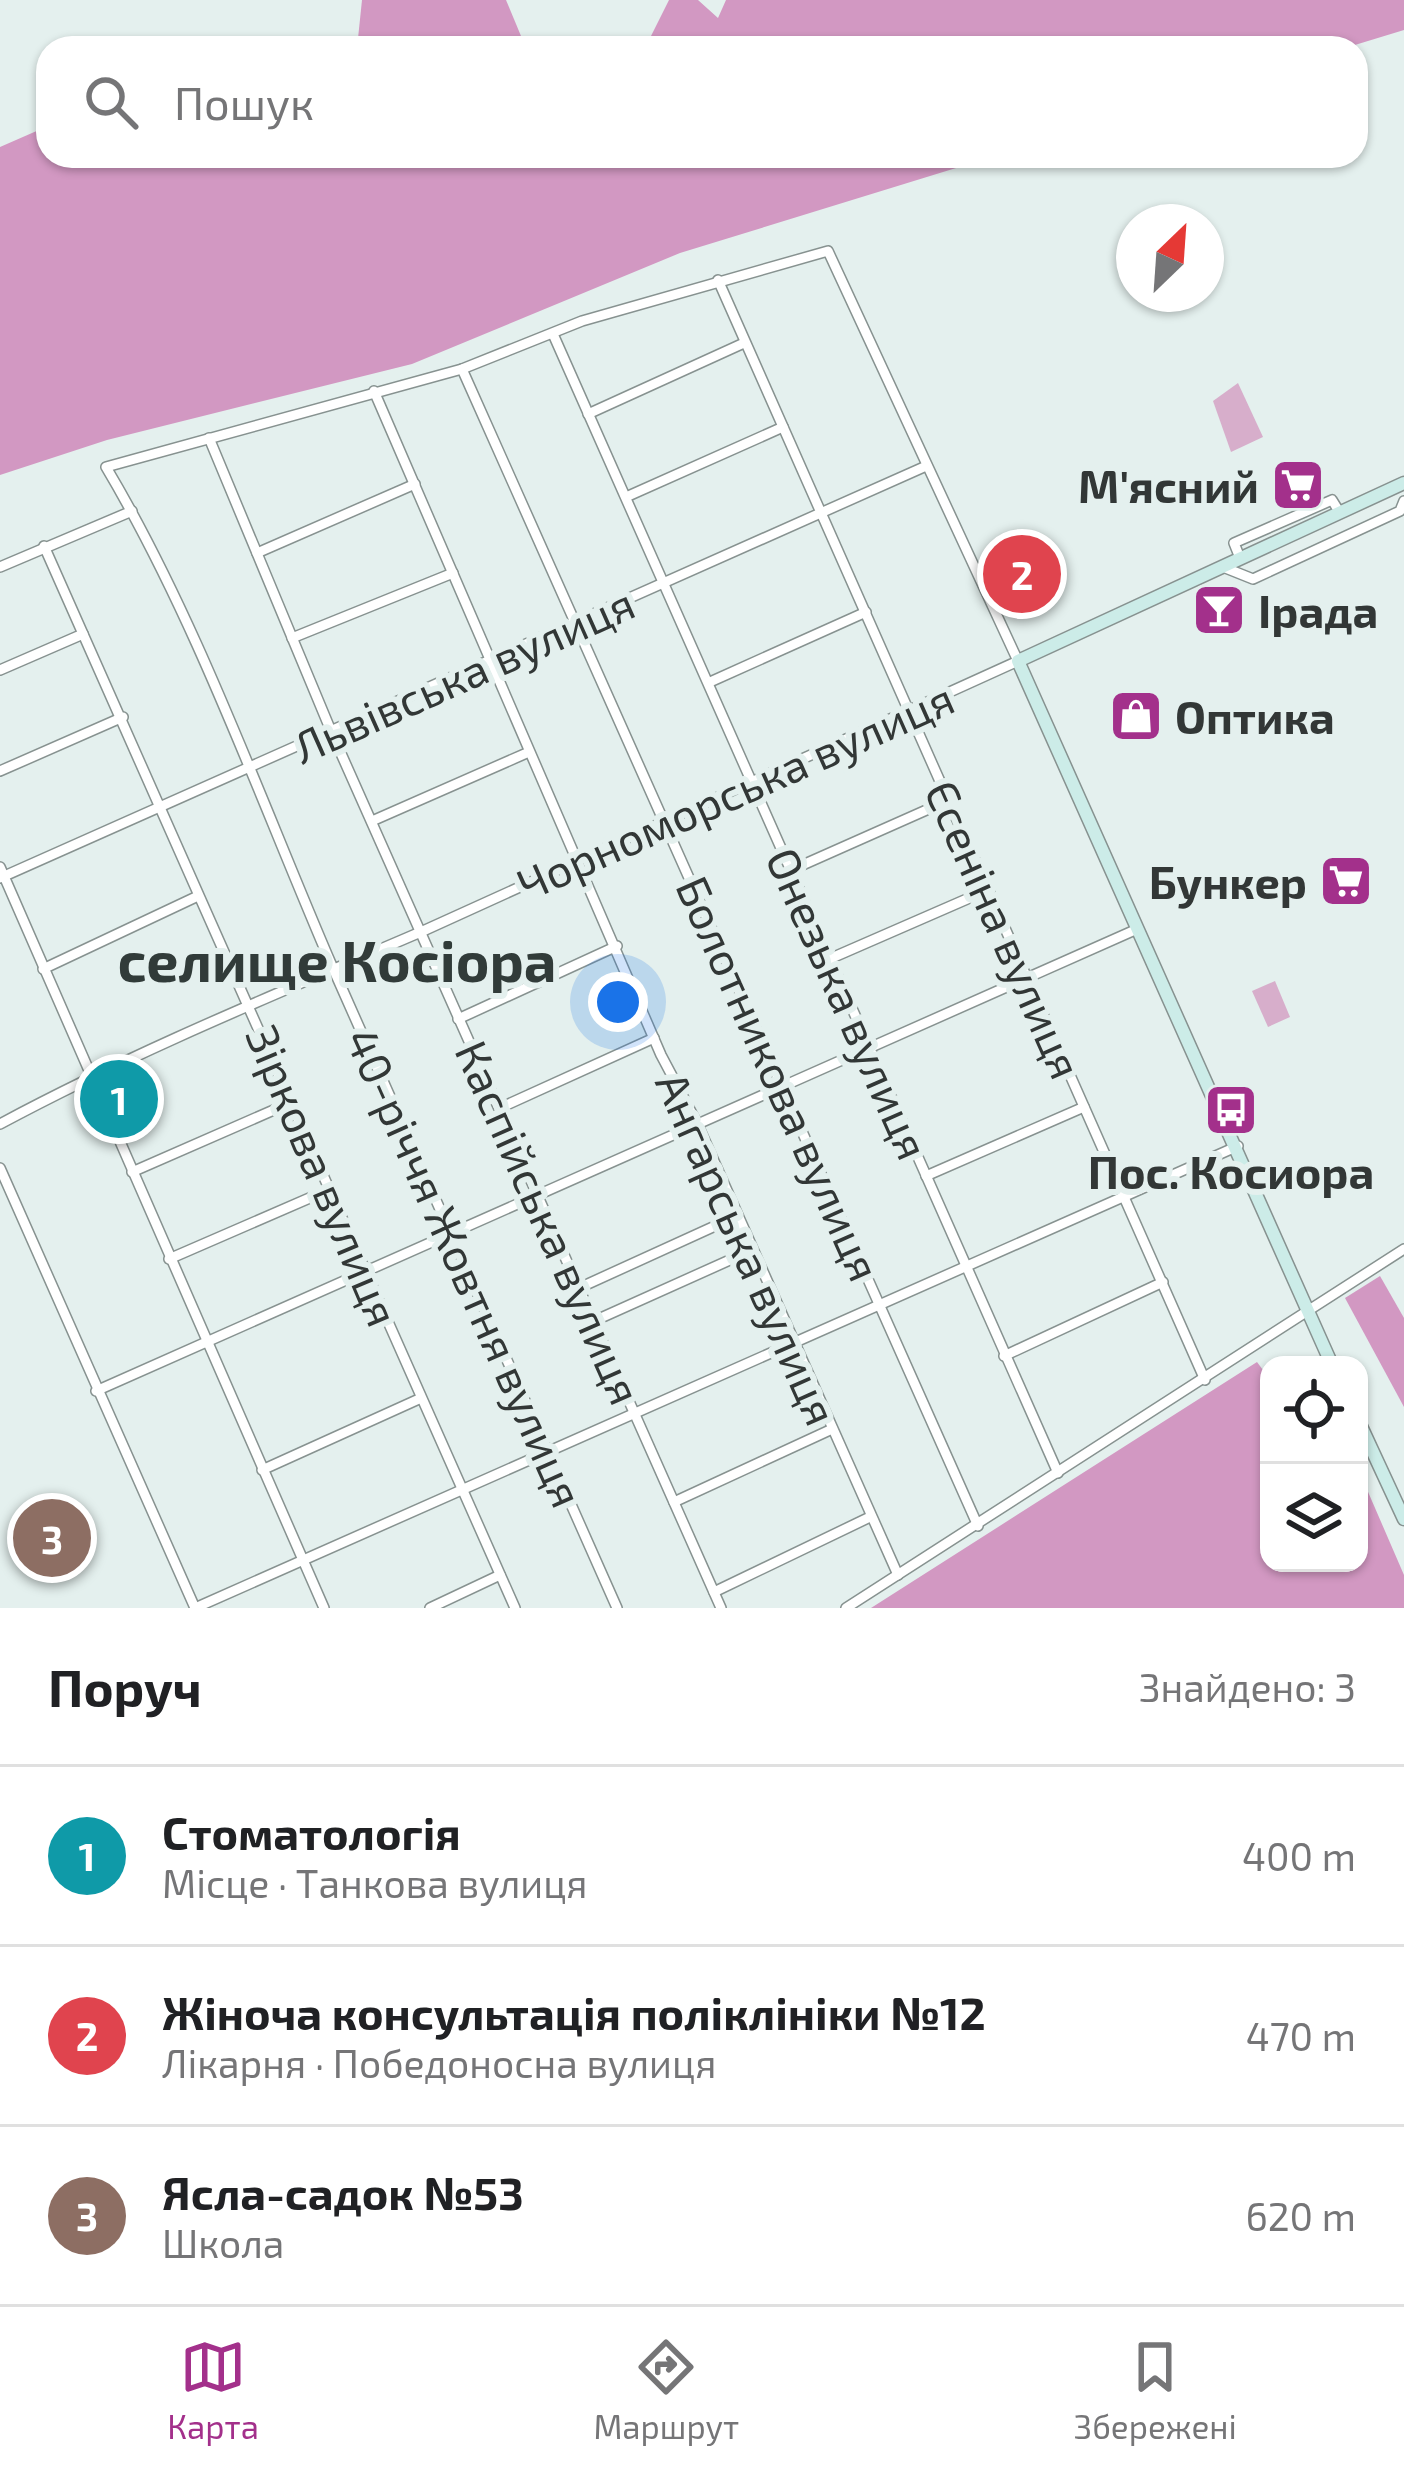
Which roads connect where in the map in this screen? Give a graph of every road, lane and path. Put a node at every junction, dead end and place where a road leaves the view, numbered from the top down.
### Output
1 (718, 280) junction
2 (553, 334) junction
3 (744, 343) junction
4 (462, 369) junction
5 (374, 392) junction
6 (587, 414) junction
7 (783, 427) junction
8 (208, 438) junction
9 (924, 467) junction
10 (415, 484) junction
11 (1404, 484) edge
12 (626, 497) junction
13 (1404, 501) edge
14 (132, 511) junction
15 (823, 512) junction
16 (44, 546) junction
17 (257, 553) junction
18 (1222, 567) junction
19 (0, 568) edge
20 (453, 572) junction
21 (664, 585) junction
22 (866, 612) junction
23 (575, 623) junction
24 (83, 634) junction
25 (292, 638) junction
26 (493, 659) junction
27 (1018, 661) junction
28 (0, 670) edge
29 (710, 682) junction
30 (909, 712) junction
31 (123, 717) junction
32 (331, 731) junction
33 (529, 752) junction
34 (248, 769) junction
35 (0, 771) edge
36 (751, 784) junction
37 (949, 800) junction
38 (161, 808) junction
39 (667, 820) junction
40 (372, 821) junction
41 (580, 860) junction
42 (789, 871) junction
43 (1, 874) edge
44 (990, 889) junction
45 (198, 896) junction
46 (423, 931) junction
47 (1136, 931) junction
48 (617, 946) junction
49 (827, 960) junction
50 (43, 969) junction
51 (334, 969) junction
52 (1028, 980) junction
53 (252, 1005) junction
54 (458, 1018) junction
55 (654, 1038) junction
56 (868, 1051) junction
57 (91, 1078) junction
58 (782, 1086) junction
59 (292, 1102) junction
60 (502, 1107) junction
61 (1084, 1107) junction
62 (698, 1123) junction
63 (0, 1124) edge
64 (1238, 1146) junction
65 (0, 1168) edge
66 (132, 1172) junction
67 (926, 1176) junction
68 (328, 1190) junction
69 (1123, 1196) junction
70 (539, 1197) junction
71 (737, 1216) junction
72 (453, 1234) junction
73 (1404, 1249) edge
74 (752, 1250) junction
75 (169, 1259) junction
76 (967, 1266) junction
77 (364, 1274) junction
78 (1163, 1282) junction
79 (579, 1288) junction
80 (880, 1304) junction
81 (1308, 1313) junction
82 (594, 1321) junction
83 (205, 1342) junction
84 (794, 1343) junction
85 (1004, 1355) junction
86 (1328, 1356) edge
87 (1205, 1380) junction
88 (97, 1391) junction
89 (419, 1399) junction
90 (636, 1413) junction
91 (830, 1430) junction
92 (1368, 1441) edge
93 (548, 1451) junction
94 (262, 1470) junction
95 (1058, 1473) junction
96 (462, 1492) junction
97 (674, 1502) junction
98 (870, 1516) junction
99 (1404, 1519) edge
100 (978, 1526) junction
101 (301, 1561) junction
102 (898, 1575) junction
103 (500, 1576) junction
104 (714, 1592) junction
105 (195, 1608) edge
106 (324, 1608) edge
107 (430, 1608) edge
108 (515, 1608) edge
109 (617, 1608) edge
110 (721, 1608) edge
111 (847, 1608) edge

1 - 2 street
1 - 3 street, Єсеніна вулиця
1 - 9 street
2 - 4 street
2 - 6 street, Онезька вулиця
3 - 6 street
3 - 7 street, Єсеніна вулиця
4 - 5 street
4 - 23 street, Болотникова вулиця
5 - 8 street
5 - 10 street, Ангарська вулиця
6 - 12 street, Онезька вулиця
7 - 12 street
7 - 15 street, Єсеніна вулиця
8 - 14 street, 40-річчя Жовтня вулиця
8 - 17 street, Каспійська вулиця
9 - 15 street, Львівська вулиця
9 - 27 street
10 - 17 street
10 - 20 street, Ангарська вулиця
11 - 18 street, Чорноморська вулиця
12 - 21 street, Онезька вулиця
13 - 18 street
14 - 16 street
14 - 34 street, 40-річчя Жовтня вулиця
15 - 21 street, Львівська вулиця
15 - 22 street, Єсеніна вулиця
16 - 19 street
16 - 24 street, Зіркова вулиця
17 - 25 street, Каспійська вулиця
18 - 27 street, Чорноморська вулиця
20 - 25 street
20 - 26 street, Ангарська вулиця
21 - 23 street, Львівська вулиця
21 - 29 street, Онезька вулиця
22 - 29 street
22 - 30 street, Єсеніна вулиця
23 - 26 street, Львівська вулиця
23 - 39 street, Болотникова вулиця
24 - 28 street
24 - 31 street, Зіркова вулиця
25 - 32 street, Каспійська вулиця
26 - 32 street, Львівська вулиця
26 - 33 street, Ангарська вулиця
27 - 30 street, Чорноморська вулиця
27 - 47 street
29 - 36 street, Онезька вулиця
30 - 36 street, Чорноморська вулиця
30 - 37 street, Єсеніна вулиця
31 - 35 street
31 - 38 street, Зіркова вулиця
32 - 34 street, Львівська вулиця
32 - 40 street, Каспійська вулиця
33 - 40 street
33 - 41 street, Ангарська вулиця
34 - 38 street, Львівська вулиця
34 - 51 street, 40-річчя Жовтня вулиця
36 - 39 street, Чорноморська вулиця
36 - 42 street, Онезька вулиця
37 - 42 street
37 - 44 street, Єсеніна вулиця
38 - 43 street, Львівська вулиця
38 - 45 street, Зіркова вулиця
39 - 41 street, Чорноморська вулиця
39 - 58 street, Болотникова вулиця
40 - 46 street, Каспійська вулиця
41 - 46 street, Чорноморська вулиця
41 - 48 street, Ангарська вулиця
42 - 49 street, Онезька вулиця
43 - 50 street
44 - 49 street
44 - 52 street, Єсеніна вулиця
45 - 50 street
45 - 53 street, Зіркова вулиця
46 - 51 street, Чорноморська вулиця
46 - 54 street, Каспійська вулиця
47 - 52 street
47 - 64 street
48 - 54 street
48 - 55 street, Ангарська вулиця
49 - 56 street, Онезька вулиця
50 - 57 street
51 - 53 street, Чорноморська вулиця
51 - 72 street, 40-річчя Жовтня вулиця
52 - 56 street
52 - 61 street, Єсеніна вулиця
53 - 57 street, Чорноморська вулиця
53 - 59 street, Зіркова вулиця
54 - 60 street, Каспійська вулиця
55 - 60 street
55 - 62 street, Ангарська вулиця
56 - 58 street
56 - 67 street, Онезька вулиця
57 - 63 street, Чорноморська вулиця
57 - 66 street
58 - 62 street
58 - 80 street, Болотникова вулиця
59 - 66 street
59 - 68 street, Зіркова вулиця
60 - 70 street, Каспійська вулиця
61 - 67 street
61 - 69 street, Єсеніна вулиця
62 - 70 street
62 - 71 street, Ангарська вулиця
64 - 69 street
64 - 81 street
65 - 88 street
66 - 75 street
67 - 76 street, Онезька вулиця
68 - 75 street
68 - 77 street, Зіркова вулиця
69 - 76 street
69 - 78 street, Єсеніна вулиця
70 - 72 street
70 - 79 street, Каспійська вулиця
71 - 74 street, Ангарська вулиця
71 - 79 street
72 - 77 street
72 - 93 street, 40-річчя Жовтня вулиця
73 - 81 street
74 - 82 street
74 - 84 street, Ангарська вулиця
75 - 83 street
76 - 80 street
76 - 85 street, Онезька вулиця
77 - 83 street
77 - 89 street, Зіркова вулиця
78 - 85 street
78 - 87 street, Єсеніна вулиця
79 - 82 street, Каспійська вулиця
80 - 84 street
80 - 100 street, Болотникова вулиця
81 - 86 street
81 - 87 street
82 - 90 street, Каспійська вулиця
83 - 88 street
83 - 94 street
84 - 90 street
84 - 91 street, Ангарська вулиця
85 - 95 street, Онезька вулиця
87 - 95 street
88 - 105 street
89 - 94 street
89 - 96 street, Зіркова вулиця
90 - 93 street
90 - 97 street, Каспійська вулиця
91 - 97 street
91 - 98 street, Ангарська вулиця
92 - 99 street
93 - 96 street
93 - 109 street, 40-річчя Жовтня вулиця
94 - 101 street
95 - 100 street
96 - 101 street
96 - 103 street, Зіркова вулиця
97 - 104 street, Каспійська вулиця
98 - 102 street, Ангарська вулиця
98 - 104 street
100 - 102 street
101 - 105 street
101 - 106 street
102 - 111 street
103 - 107 street
103 - 108 street, Зіркова вулиця
104 - 110 street, Каспійська вулиця

